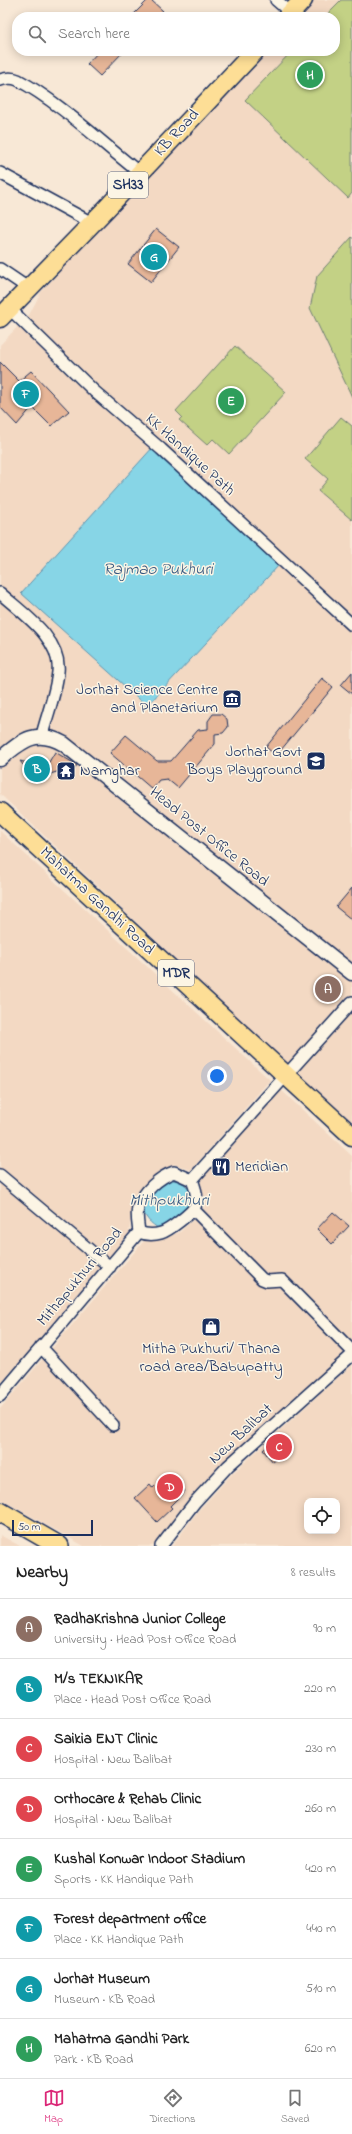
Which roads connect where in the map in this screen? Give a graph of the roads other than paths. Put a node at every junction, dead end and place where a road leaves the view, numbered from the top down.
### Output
1 (276, 0) edge
2 (303, 0) edge
3 (286, 12) edge
4 (292, 12) edge
5 (250, 56) edge
6 (0, 80) edge
7 (0, 173) edge
8 (140, 173) junction
9 (92, 223) junction
10 (0, 269) edge
11 (28, 288) junction
12 (4, 313) edge
13 (0, 593) edge
14 (352, 625) edge
15 (42, 735) junction
16 (0, 760) edge
17 (0, 812) edge
18 (352, 973) edge
19 (352, 1002) edge
20 (285, 1074) junction
21 (352, 1136) edge
22 (1, 1177) edge
23 (192, 1180) junction
24 (194, 1209) junction
25 (139, 1232) junction
26 (110, 1267) junction
27 (41, 1347) junction
28 (352, 1351) edge
29 (352, 1354) edge
30 (0, 1396) edge
31 (112, 1425) dead end
32 (0, 1512) edge
33 (59, 1546) edge
34 (161, 1546) edge

1 - 3 street
2 - 4 main road
5 - 8 main road, KB Road / SH33
6 - 8 street
7 - 9 street
8 - 9 main road, KB Road / SH33
9 - 11 main road, KB Road / SH33
10 - 11 street
11 - 12 main road, KB Road / SH33
12 - 14 street, KK Handique Path
13 - 15 street
15 - 16 street
15 - 18 street, Head Post Office Road
17 - 20 main road, Mahatma Gandhi Road / MDR
19 - 20 street
20 - 21 main road, Mahatma Gandhi Road / MDR
20 - 23 street
22 - 26 street
23 - 24 street
23 - 25 street, Mithapukhuri Road
24 - 25 street
24 - 28 street
25 - 26 street, Mithapukhuri Road
26 - 27 street, Mithapukhuri Road
27 - 30 street, Mithapukhuri Road
27 - 31 street
29 - 34 street, New Balibat
32 - 33 highway

